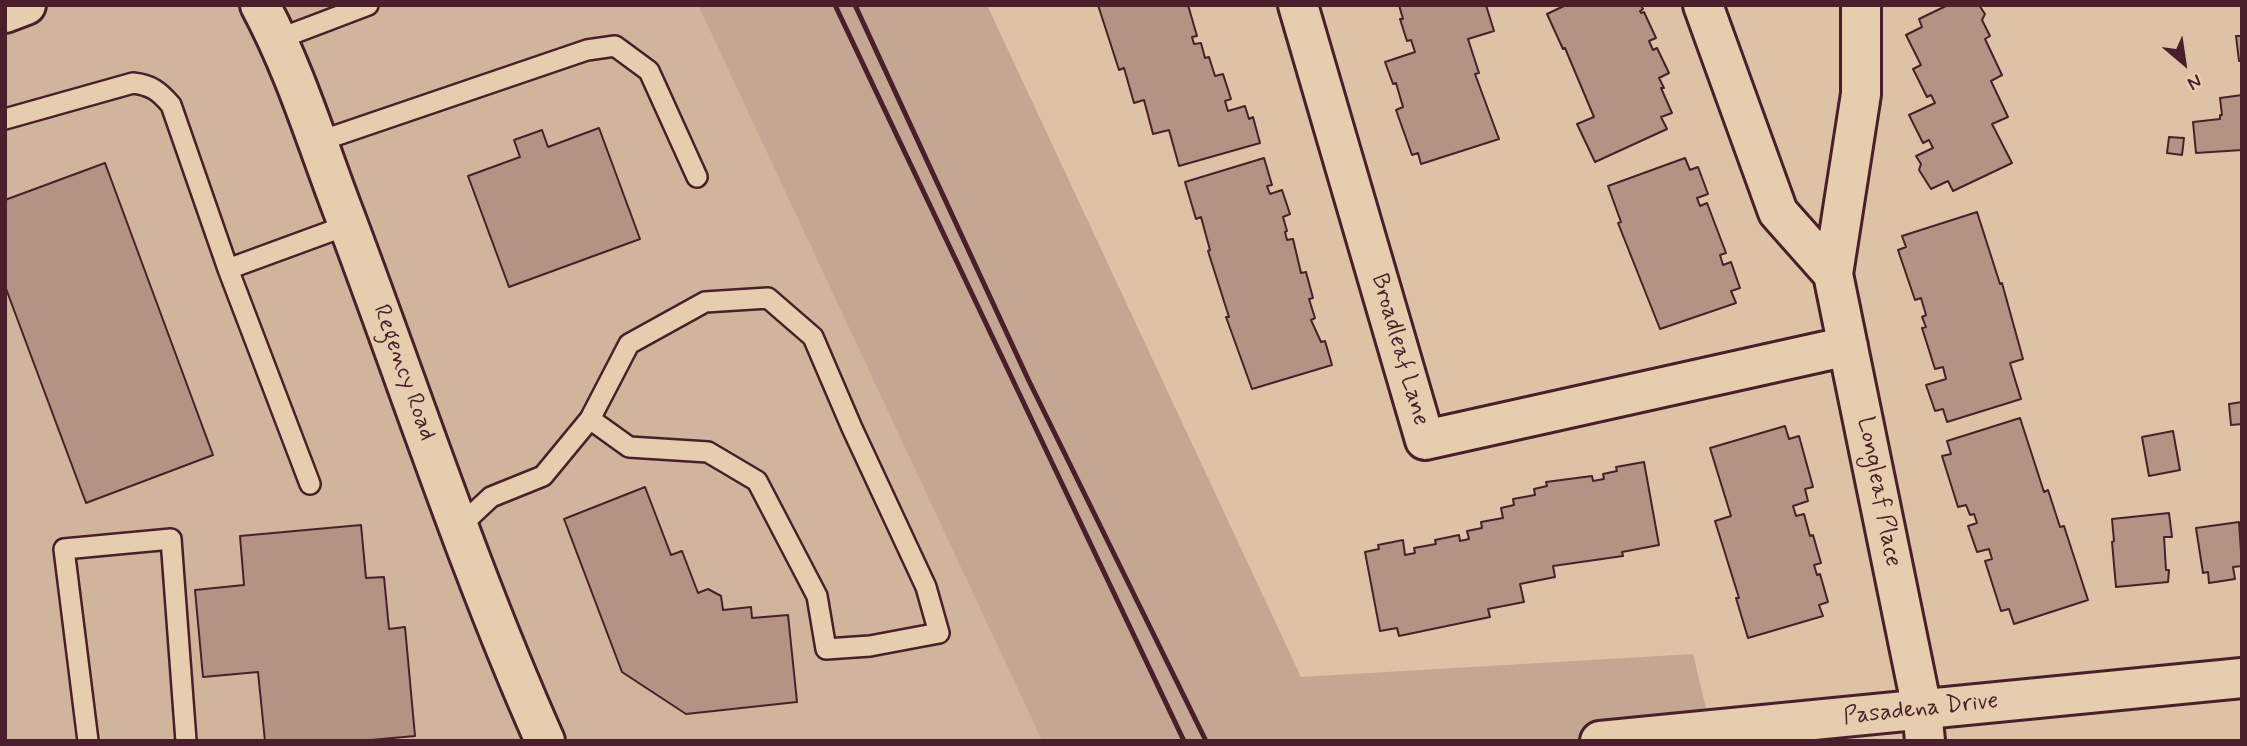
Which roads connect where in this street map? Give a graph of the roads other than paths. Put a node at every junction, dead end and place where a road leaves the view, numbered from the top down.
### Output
1 (26, 5) edge
2 (260, 5) edge
3 (368, 5) edge
4 (1298, 5) edge
5 (1703, 5) edge
6 (1861, 5) edge
7 (5, 13) edge
8 (276, 40) junction
9 (5, 119) edge
10 (317, 142) junction
11 (697, 177) dead end
12 (348, 225) junction
13 (228, 269) junction
14 (1833, 274) junction
15 (1848, 346) junction
16 (590, 419) junction
17 (310, 484) dead end
18 (459, 527) junction
19 (2242, 678) edge
20 (1923, 725) edge
21 (88, 741) edge
22 (186, 741) edge
23 (545, 741) edge
24 (1600, 741) edge

1 - 7 street
2 - 8 street, Regency Road
3 - 8 lane
4 - 15 street, Broadleaf Lane
5 - 14 street
6 - 14 street, Longleaf Place
8 - 10 street, Regency Road
9 - 13 lane
10 - 11 lane
10 - 12 street, Regency Road
12 - 13 lane
12 - 18 street, Regency Road
13 - 17 lane
14 - 15 street, Longleaf Place
15 - 20 street, Longleaf Place
16 - 16 lane
16 - 18 lane
18 - 23 street, Regency Road
19 - 20 street, Pasadena Drive
20 - 24 street, Pasadena Drive
21 - 22 lane

